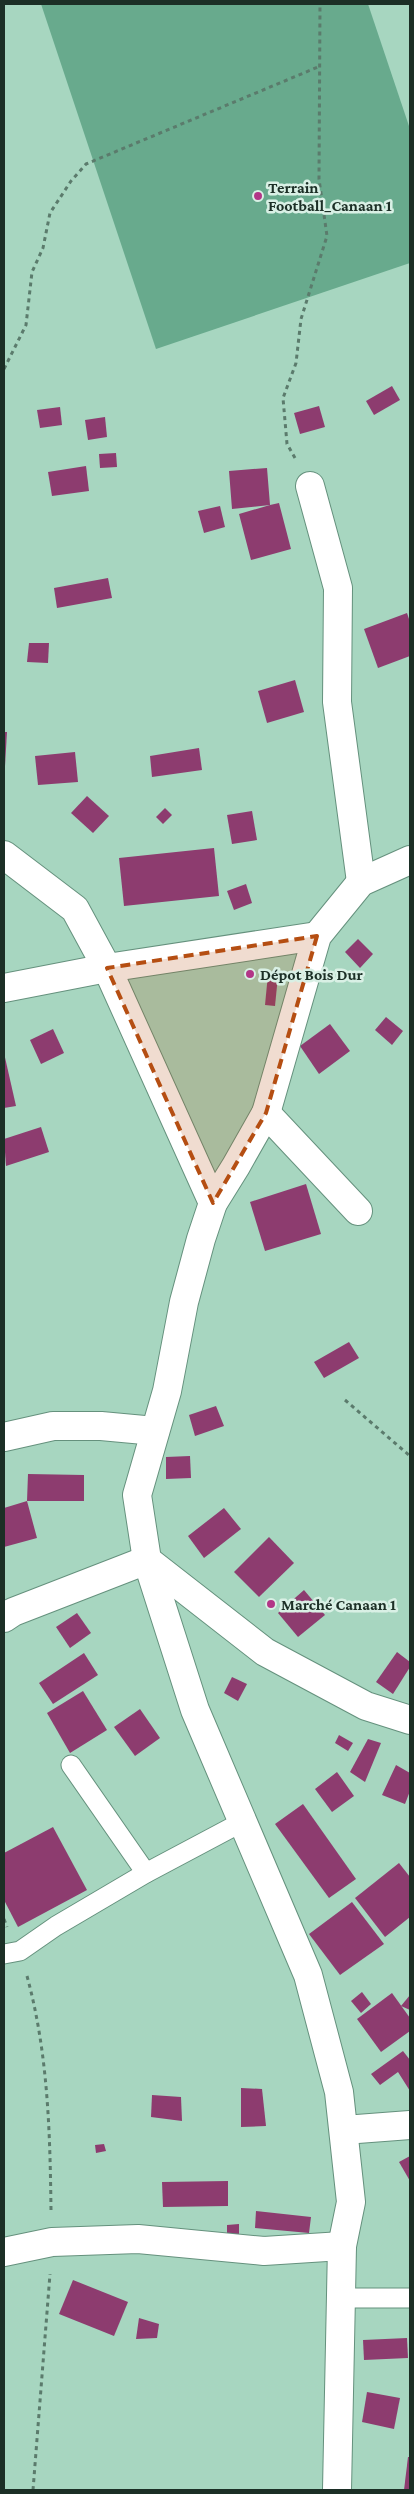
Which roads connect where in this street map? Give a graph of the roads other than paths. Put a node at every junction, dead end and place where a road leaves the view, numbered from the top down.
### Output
1 (310, 486) road end
2 (4, 854) edge
3 (410, 860) edge
4 (361, 882) junction
5 (317, 936) junction
6 (108, 968) junction
7 (4, 988) edge
8 (266, 1113) junction
9 (212, 1203) junction
10 (358, 1211) dead end
11 (155, 1430) junction
12 (4, 1437) edge
13 (147, 1560) junction
14 (4, 1618) edge
15 (410, 1720) edge
16 (72, 1765) dead end
17 (242, 1822) junction
18 (146, 1873) junction
19 (12, 1953) edge
20 (410, 2125) edge
21 (344, 2130) junction
22 (342, 2246) junction
23 (4, 2252) edge
24 (341, 2298) junction
25 (410, 2298) edge
26 (337, 2490) edge

1 - 4 street
2 - 6 street
3 - 4 street
4 - 5 street
5 - 6 street
5 - 8 street
6 - 7 street
6 - 9 street
8 - 9 street
8 - 10 street
9 - 11 street
11 - 12 street
11 - 13 street
13 - 14 street
13 - 15 street
13 - 17 street
16 - 18 lane
17 - 18 lane
17 - 21 street
18 - 19 lane
20 - 21 street
21 - 22 street
22 - 23 street
22 - 24 street
24 - 25 lane
24 - 26 street

